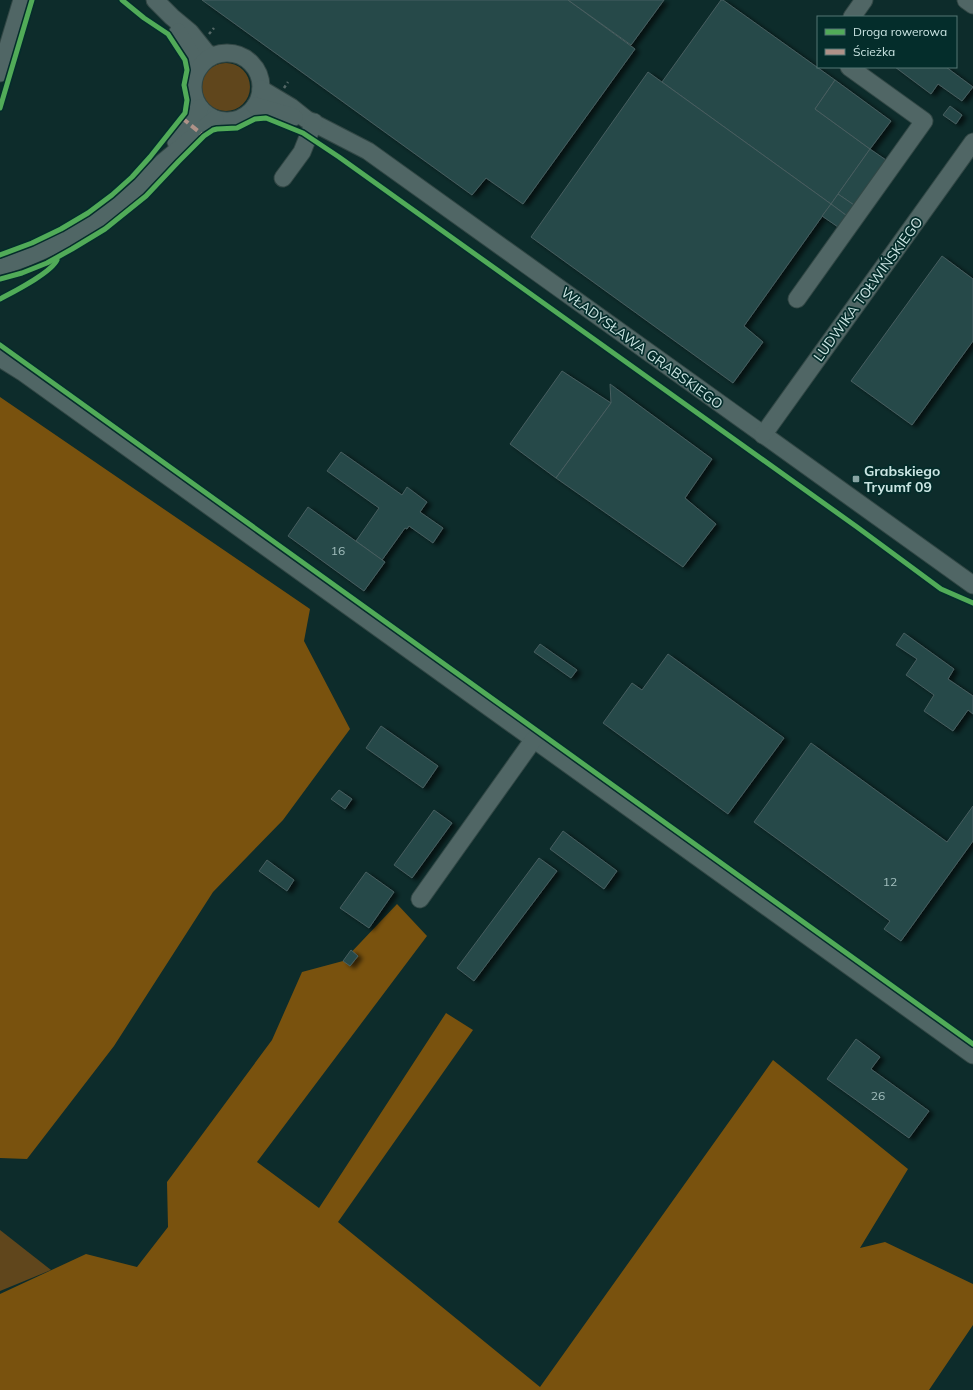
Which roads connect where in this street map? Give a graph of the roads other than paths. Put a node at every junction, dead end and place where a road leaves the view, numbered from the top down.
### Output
1 (22, 0) edge
2 (155, 0) edge
3 (864, 0) edge
4 (966, 0) edge
5 (973, 5) edge
6 (853, 16) edge
7 (172, 17) junction
8 (212, 56) junction
9 (198, 68) junction
10 (850, 68) edge
11 (0, 73) edge
12 (261, 89) junction
13 (255, 106) junction
14 (200, 108) junction
15 (214, 119) junction
16 (310, 121) junction
17 (973, 142) edge
18 (163, 162) junction
19 (283, 178) dead end
20 (0, 267) edge
21 (797, 299) dead end
22 (0, 358) edge
23 (763, 435) junction
24 (973, 585) edge
25 (534, 740) junction
26 (420, 899) dead end
27 (973, 1054) edge

1 - 11 street
2 - 7 street
3 - 6 street
4 - 5 street
7 - 8 street
7 - 9 street
8 - 9 street
8 - 12 street
9 - 14 street
10 - 21 street
12 - 13 street
12 - 16 street, WŁADYSŁAWA GRABSKIEGO
13 - 15 street
13 - 16 street, WŁADYSŁAWA GRABSKIEGO
14 - 15 street
14 - 18 street
15 - 18 street
16 - 19 street
16 - 23 street, WŁADYSŁAWA GRABSKIEGO
17 - 23 street, LUDWIKA TOŁWIŃSKIEGO
18 - 20 street
22 - 25 street
23 - 24 street, WŁADYSŁAWA GRABSKIEGO
25 - 26 street
25 - 27 street

